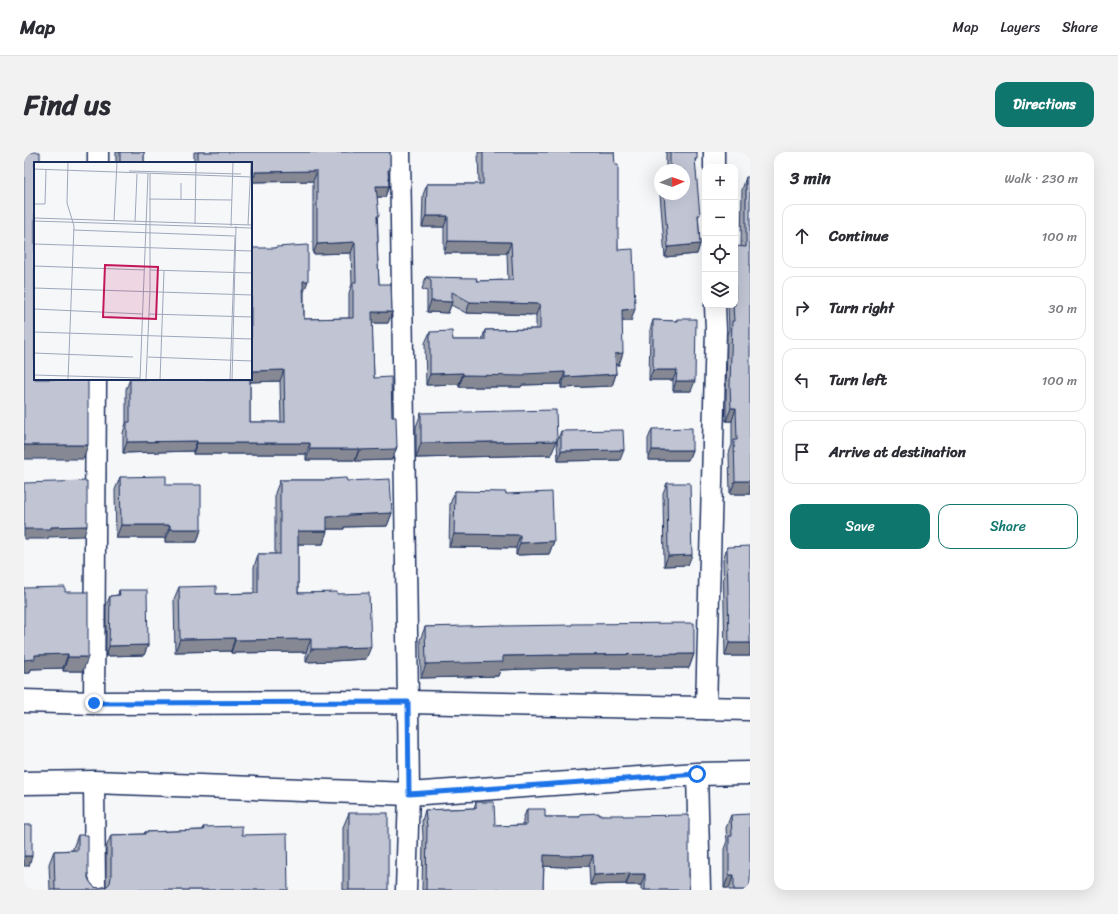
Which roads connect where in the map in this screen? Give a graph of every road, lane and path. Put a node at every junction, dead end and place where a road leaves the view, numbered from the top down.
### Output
1 (400, 152) edge
2 (714, 152) edge
3 (714, 164) edge
4 (715, 308) edge
5 (96, 380) edge
6 (24, 701) edge
7 (408, 702) junction
8 (94, 703) junction
9 (706, 709) junction
10 (750, 709) edge
11 (750, 773) edge
12 (697, 774) junction
13 (94, 782) junction
14 (24, 783) edge
15 (409, 794) junction
16 (95, 890) edge
17 (406, 890) edge
18 (700, 890) edge

1 - 7 street
2 - 3 street
4 - 9 street
5 - 8 street
6 - 8 street
7 - 8 street
7 - 9 street
7 - 15 street
9 - 10 street
11 - 12 street
12 - 15 street
12 - 18 street
13 - 14 street
13 - 15 street
13 - 16 street
15 - 17 street

